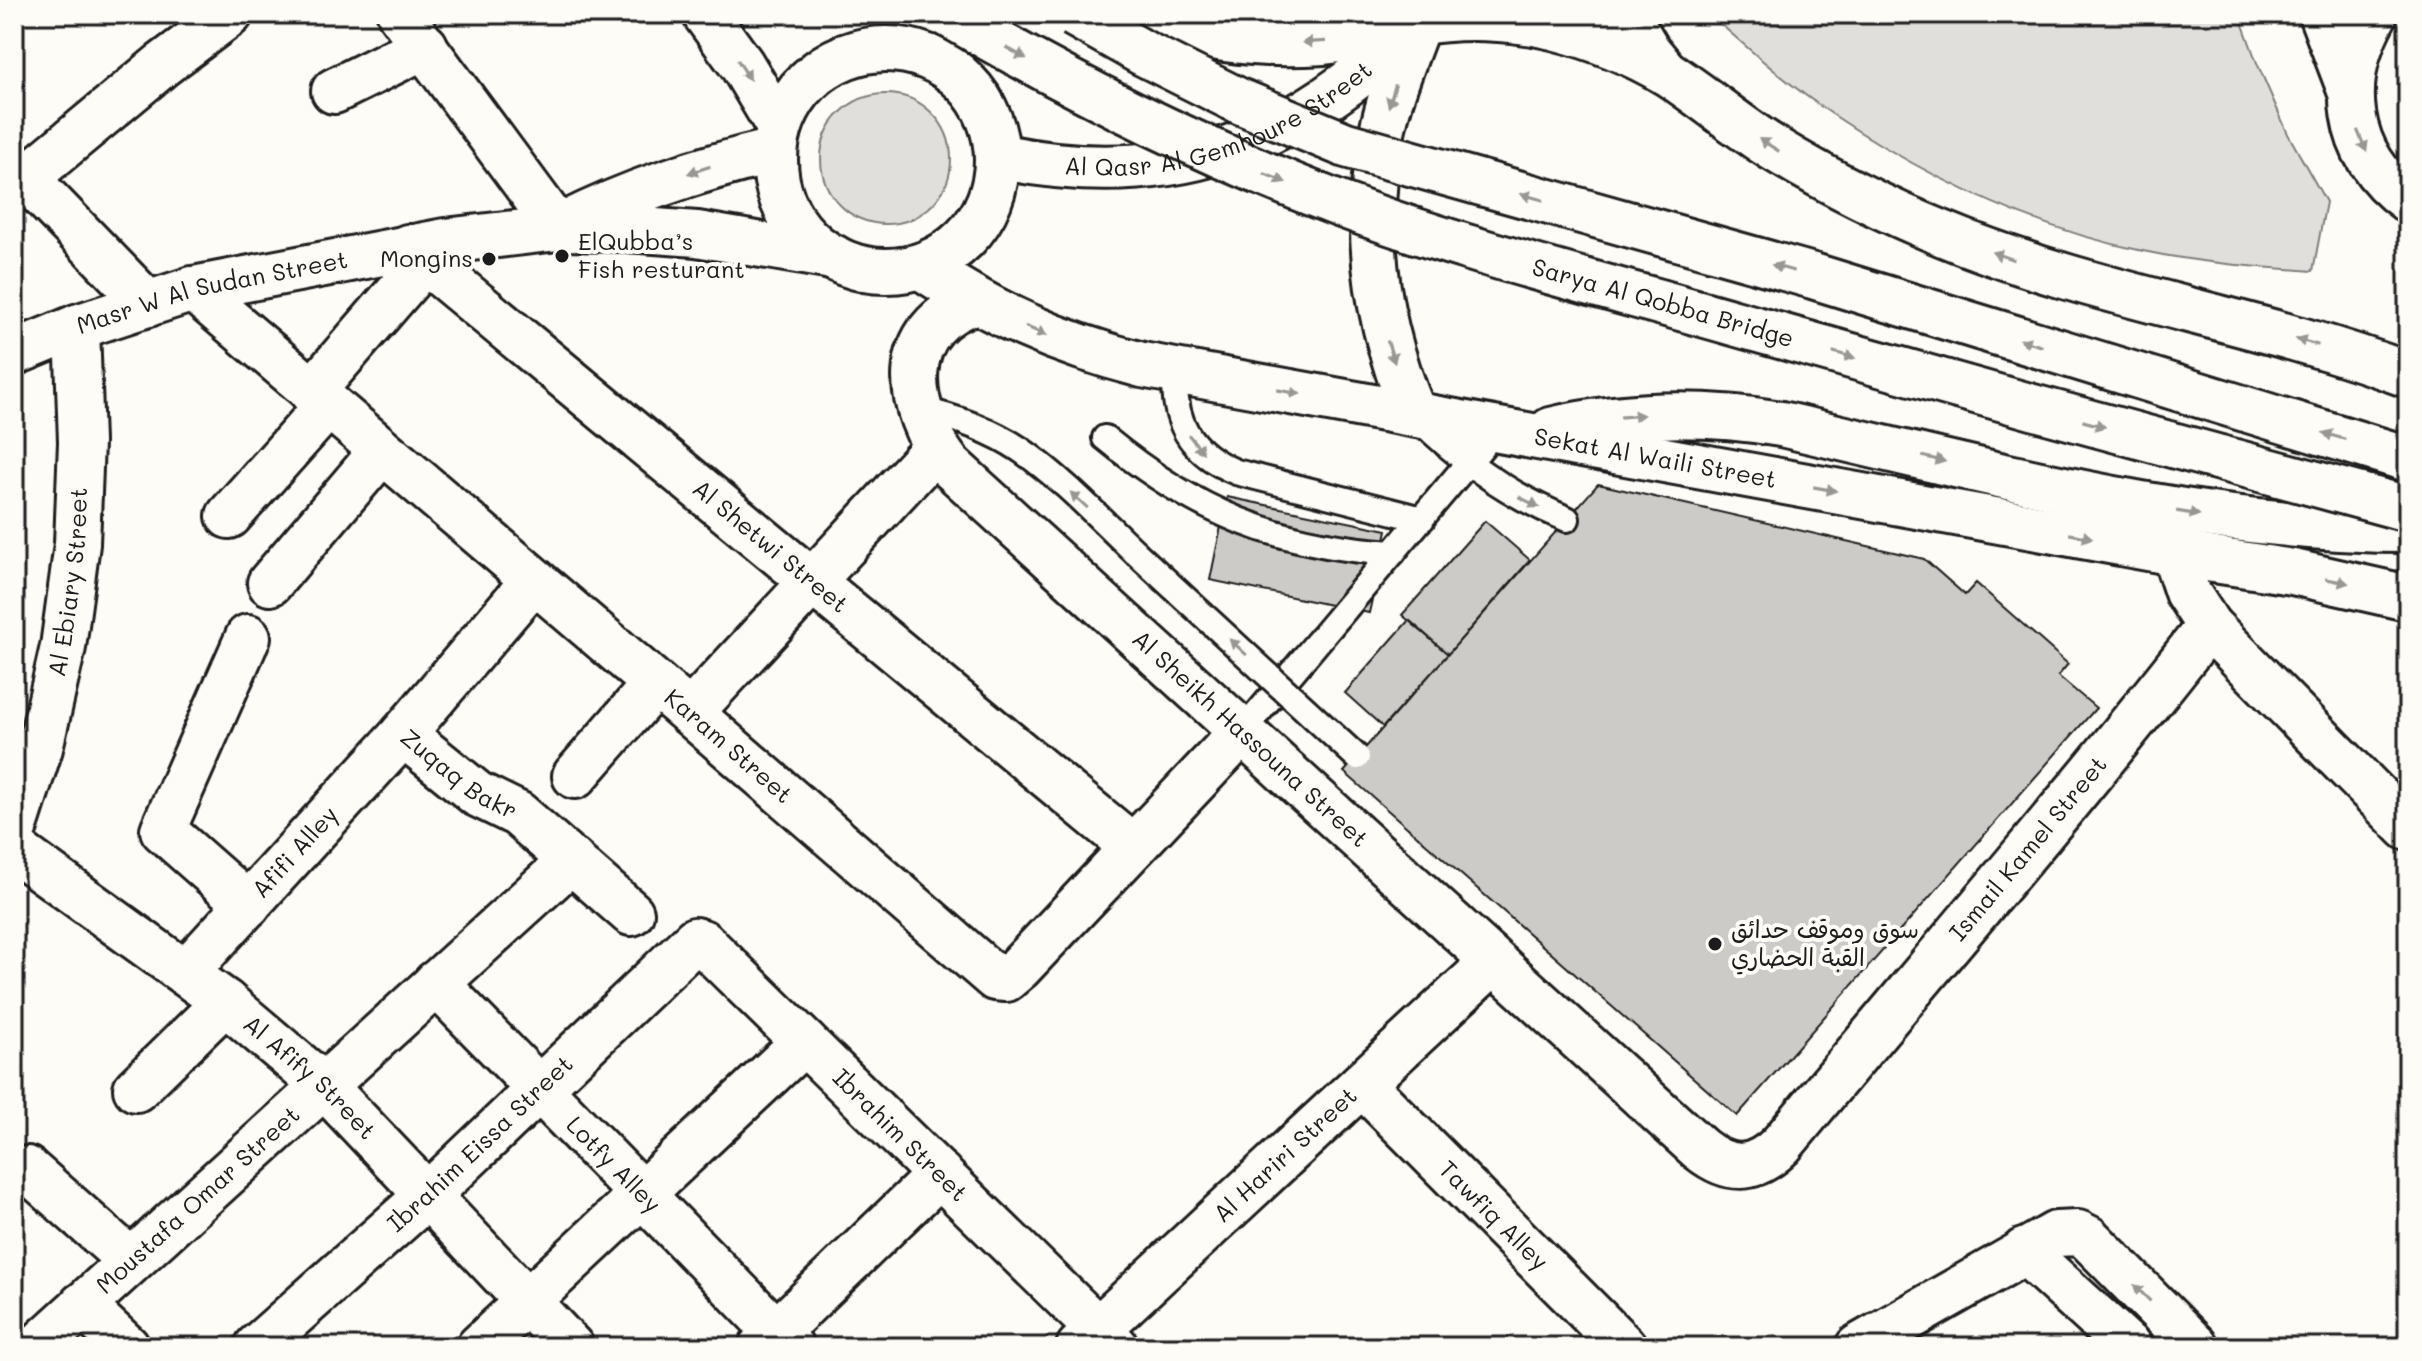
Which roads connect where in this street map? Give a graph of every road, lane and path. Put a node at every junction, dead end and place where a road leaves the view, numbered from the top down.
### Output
1 (705, 14) edge
2 (948, 14) edge
3 (1074, 14) edge
4 (1129, 14) edge
5 (1626, 14) edge
6 (2321, 14) edge
7 (2375, 14) edge
8 (222, 16) edge
9 (1420, 18) edge
10 (412, 30) edge
11 (1668, 74) junction
12 (334, 91) dead end
13 (2351, 92) junction
14 (777, 139) junction
15 (998, 156) junction
16 (20, 183) edge
17 (2408, 200) edge
18 (558, 228) junction
19 (416, 254) junction
20 (833, 257) junction
21 (920, 266) junction
22 (193, 289) junction
23 (976, 301) junction
24 (148, 304) junction
25 (77, 327) junction
26 (14, 353) edge
27 (1176, 371) junction
28 (2408, 375) edge
29 (320, 399) junction
30 (918, 409) junction
31 (1414, 414) junction
32 (1512, 433) junction
33 (1105, 438) dead end
34 (936, 448) junction
35 (382, 451) junction
36 (2408, 459) edge
37 (1468, 463) junction
38 (2408, 509) edge
39 (229, 516) dead end
40 (1422, 519) junction
41 (1567, 519) dead end
42 (2408, 530) edge
43 (1393, 553) junction
44 (2174, 553) junction
45 (533, 581) junction
46 (813, 581) junction
47 (270, 583) dead end
48 (2408, 598) edge
49 (2209, 626) junction
50 (248, 637) dead end
51 (655, 684) junction
52 (690, 713) junction
53 (1241, 733) junction
54 (403, 734) junction
55 (1357, 757) dead end
56 (575, 776) dead end
57 (2408, 828) edge
58 (14, 829) edge
59 (1133, 847) junction
60 (14, 849) edge
61 (572, 860) junction
62 (248, 905) junction
63 (631, 913) dead end
64 (702, 942) joint
65 (1493, 962) junction
66 (186, 972) junction
67 (436, 983) junction
68 (225, 1002) junction
69 (804, 1042) junction
70 (1362, 1084) junction
71 (324, 1086) junction
72 (136, 1089) dead end
73 (541, 1090) junction
74 (1700, 1149) joint
75 (27, 1169) dead end
76 (940, 1174) junction
77 (643, 1194) junction
78 (428, 1195) junction
79 (2024, 1251) junction
80 (131, 1261) junction
81 (529, 1303) junction
82 (82, 1305) junction
83 (1098, 1341) edge
84 (777, 1342) edge
85 (37, 1347) edge
86 (127, 1347) edge
87 (257, 1347) edge
88 (479, 1347) edge
89 (571, 1347) edge
90 (1624, 1347) edge
91 (1858, 1347) edge
92 (2129, 1347) edge
93 (2196, 1347) edge

1 -> 14 street
2 -> 38 street, Sarya Al Qobba Bridge, bridge
36 -> 3 street, bridge
9 -> 4 street
5 - 11 street
6 - 13 street
7 - 13 street
8 - 16 street
9 - 11 street
9 - 15 street, Al Qasr Al Gemhoure Street
9 -> 31 street, Al Qasr Al Gemhoure Street
10 - 12 street
10 - 18 street
28 -> 11 street
13 -> 17 street
14 - 15 street
14 -> 18 street, Masr W Al Sudan Street
14 - 20 street
15 - 21 street
16 - 24 street
18 - 19 street, Masr W Al Sudan Street
18 - 20 street, Masr W Al Sudan Street
19 - 22 street, Masr W Al Sudan Street
19 - 29 street
19 - 46 street, Al Shetwi Street
20 - 21 street
21 - 23 street, Sekat Al Waili Street
22 - 24 street, Masr W Al Sudan Street
22 - 29 street, Karam Street
23 -> 27 street, Sekat Al Waili Street
23 - 30 street, Al Sheikh Hassouna Street
24 - 25 street, Masr W Al Sudan Street
25 - 26 street, Masr W Al Sudan Street
25 - 58 street, Al Ebiary Street
27 -> 31 street, Sekat Al Waili Street
27 -> 40 lane
29 - 35 street, Karam Street
29 - 39 street
30 - 34 street, Al Sheikh Hassouna Street
55 -> 30 lane, bridge
31 - 32 street, Sekat Al Waili Street
31 - 37 lane
32 - 37 lane
32 -> 42 street
32 -> 44 street, Sekat Al Waili Street
33 - 43 lane
34 - 46 street
34 - 53 street, Al Sheikh Hassouna Street
35 - 45 street, Karam Street
35 - 47 street
37 - 40 lane
37 -> 41 lane
40 - 43 lane
43 - 53 lane
44 -> 48 street, Sekat Al Waili Street
44 - 49 street
45 - 51 street, Karam Street
45 - 54 street, Zuqaq Bakr
46 - 52 street
46 - 59 street, Al Shetwi Street
49 - 57 street
49 - 74 street, Ismail Kamel Street
50 - 62 street
51 - 52 street, Karam Street
51 - 56 street
52 - 59 street, Karam Street
53 - 59 street, Karam Street
53 - 65 street, Al Sheikh Hassouna Street
54 - 61 street, Zuqaq Bakr
54 - 62 street, Afifi Alley
60 - 66 street, Al Afify Street
61 - 63 street, Zuqaq Bakr
61 - 67 street, Moustafa Omar Street
62 - 66 street, Afifi Alley
64 - 69 street, Ibrahim Street
64 - 73 street, Ibrahim Eissa Street
65 - 70 street, Al Hariri Street
65 - 74 street, Al Sheikh Hassouna Street
66 - 68 street, Al Afify Street
67 - 71 street, Moustafa Omar Street
67 - 73 street, Lotfy Alley
68 - 71 street, Al Afify Street
68 - 72 street
69 - 76 street, Ibrahim Street
69 - 77 street
70 - 83 street, Al Hariri Street
70 - 90 street, Tawfiq Alley
71 - 78 street, Al Afify Street
71 - 80 street, Moustafa Omar Street
73 - 77 street, Lotfy Alley
73 - 78 street, Ibrahim Eissa Street
75 - 80 street
76 - 83 street, Ibrahim Street
76 - 84 street
77 - 81 street
77 - 84 street, Lotfy Alley
78 - 81 street, Al Afify Street
78 - 87 street, Ibrahim Eissa Street
79 - 91 street
79 - 92 street
93 -> 79 street
80 - 82 street, Moustafa Omar Street
81 - 88 street
81 - 89 street, Al Afify Street
82 - 85 street, Moustafa Omar Street
82 - 86 street

